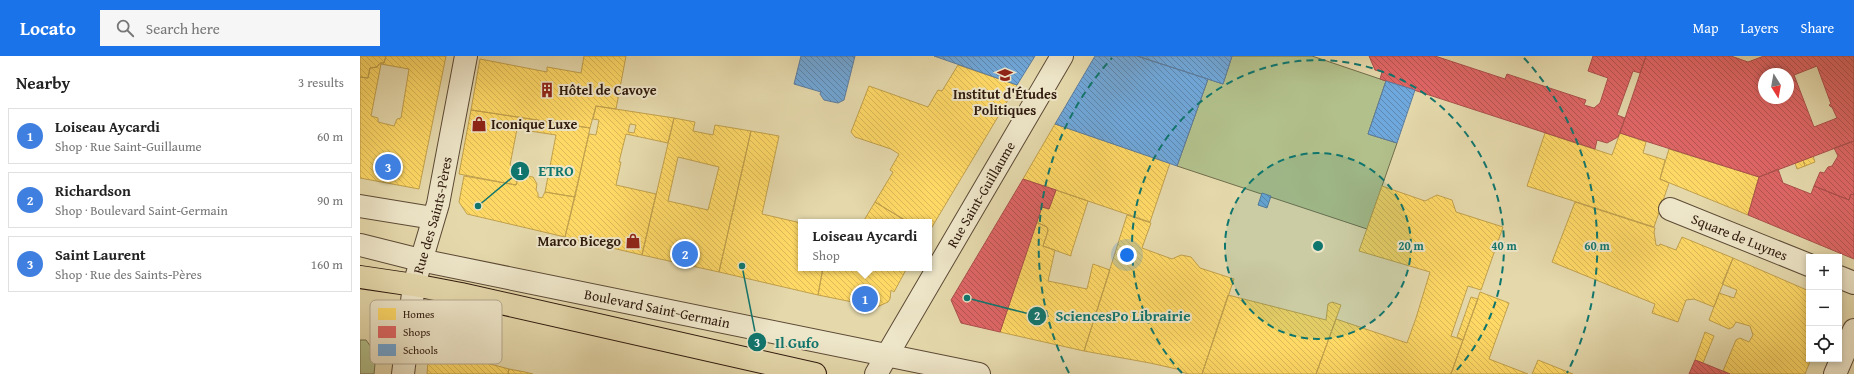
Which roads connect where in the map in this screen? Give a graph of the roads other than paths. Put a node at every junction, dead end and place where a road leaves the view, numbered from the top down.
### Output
1 (466, 56) edge
2 (1062, 56) edge
3 (360, 206) edge
4 (1670, 209) dead end
5 (433, 218) junction
6 (360, 245) edge
7 (420, 260) junction
8 (1806, 264) edge
9 (360, 276) edge
10 (1842, 278) edge
11 (1854, 283) edge
12 (414, 285) junction
13 (412, 300) edge
14 (482, 300) edge
15 (502, 304) edge
16 (1854, 330) edge
17 (887, 355) junction
18 (404, 364) edge
19 (403, 374) edge
20 (816, 374) edge
21 (876, 374) edge
22 (979, 374) edge
23 (1835, 374) edge

1 - 5 street, Rue des Saints-Pères
2 - 17 street, Rue Saint-Guillaume
3 - 5 street
4 - 8 street, Square de Luynes
5 - 7 street, Rue des Saints-Pères
6 - 7 street, Boulevard Saint-Germain
7 - 12 street, Rue des Saints-Pères
7 - 17 street, Boulevard Saint-Germain
9 - 12 main road, Boulevard Saint-Germain
10 - 11 street
12 - 13 street, Rue des Saints-Pères
12 - 14 main road, Boulevard Saint-Germain
15 - 20 main road, Boulevard Saint-Germain
16 - 23 street
17 - 21 street, Rue Saint-Guillaume
17 - 22 street, Boulevard Saint-Germain
18 - 19 street, Rue des Saints-Pères

